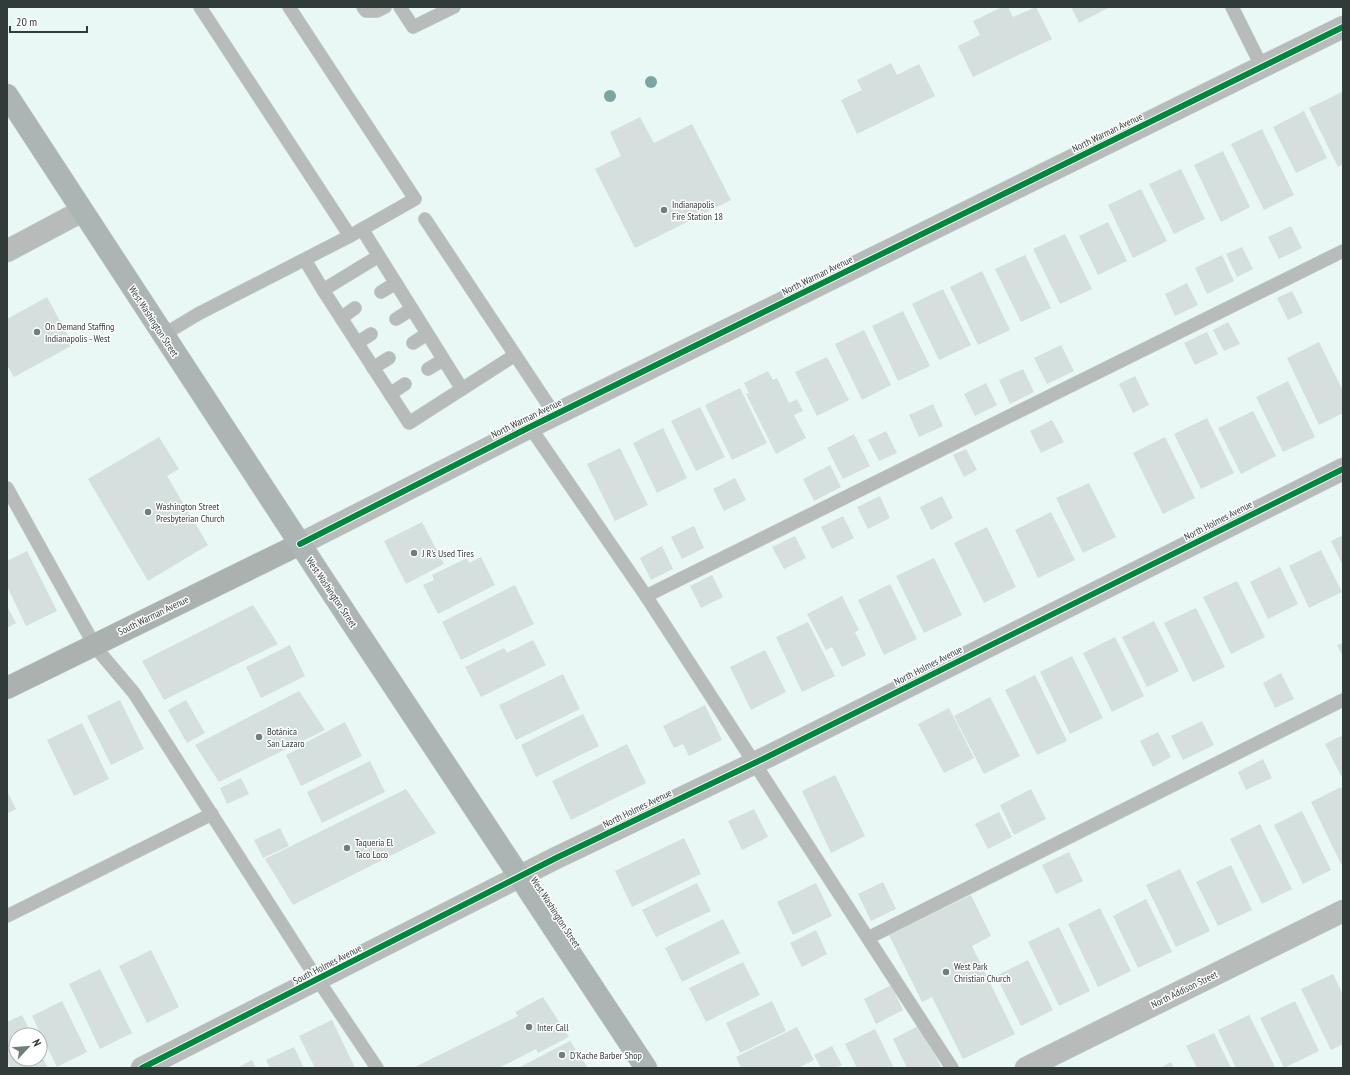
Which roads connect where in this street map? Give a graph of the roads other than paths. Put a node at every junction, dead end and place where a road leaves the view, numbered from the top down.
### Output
1 (200, 7) edge
2 (288, 7) edge
3 (363, 7) edge
4 (385, 7) edge
5 (400, 7) edge
6 (454, 7) edge
7 (1232, 7) edge
8 (1343, 27) edge
9 (1262, 67) junction
10 (7, 95) edge
11 (82, 211) junction
12 (425, 219) dead end
13 (362, 229) junction
14 (350, 236) junction
15 (7, 251) edge
16 (1343, 251) edge
17 (379, 256) junction
18 (305, 260) junction
19 (396, 283) junction
20 (323, 290) junction
21 (380, 292) dead end
22 (355, 308) dead end
23 (412, 309) junction
24 (341, 318) junction
25 (396, 318) dead end
26 (163, 334) junction
27 (371, 334) dead end
28 (427, 334) junction
29 (357, 343) junction
30 (412, 343) dead end
31 (515, 355) junction
32 (389, 358) dead end
33 (443, 360) junction
34 (373, 368) junction
35 (428, 369) dead end
36 (405, 384) dead end
37 (462, 389) junction
38 (390, 394) junction
39 (556, 415) junction
40 (530, 427) junction
41 (1343, 469) edge
42 (7, 488) edge
43 (300, 544) junction
44 (646, 596) junction
45 (94, 644) junction
46 (7, 688) edge
47 (1343, 700) edge
48 (754, 762) junction
49 (212, 814) junction
50 (521, 877) junction
51 (1343, 911) edge
52 (7, 916) edge
53 (868, 938) junction
54 (318, 979) junction
55 (142, 1068) edge
56 (377, 1068) edge
57 (646, 1068) edge
58 (952, 1068) edge
59 (1026, 1068) edge

1 - 14 lane
2 - 13 lane
3 - 4 lane
5 - 6 lane
7 - 9 lane
8 - 9 street, North Warman Avenue
9 - 39 street, North Warman Avenue
10 - 11 main road, West Washington Street
11 - 15 street
11 - 26 main road, West Washington Street
12 - 31 lane
13 - 14 lane
13 - 17 lane
14 - 18 lane
16 - 44 lane
17 - 19 lane
17 - 20 lane
18 - 20 lane
18 - 26 lane
19 - 21 lane
19 - 23 lane
20 - 24 lane
22 - 24 lane
23 - 25 lane
23 - 28 lane
24 - 29 lane
26 - 43 main road, West Washington Street
27 - 29 lane
28 - 30 lane
28 - 33 lane
29 - 34 lane
31 - 37 lane
31 - 39 lane
32 - 34 lane
33 - 35 lane
33 - 37 lane
34 - 38 lane
36 - 38 lane
37 - 38 lane
39 - 40 street, North Warman Avenue
40 - 43 street, North Warman Avenue
40 - 44 lane
41 - 48 street, North Holmes Avenue
42 - 45 lane
43 - 45 main road, South Warman Avenue
43 - 50 main road, West Washington Street
44 - 48 lane
45 - 46 main road, South Warman Avenue
45 - 49 lane
47 - 53 lane
48 - 50 street, North Holmes Avenue
48 - 53 lane
49 - 52 lane
49 - 54 lane
50 - 54 street, South Holmes Avenue
50 - 57 main road, West Washington Street
51 - 59 street, North Addison Street
53 - 58 lane
54 - 55 street, South Holmes Avenue
54 - 56 lane

